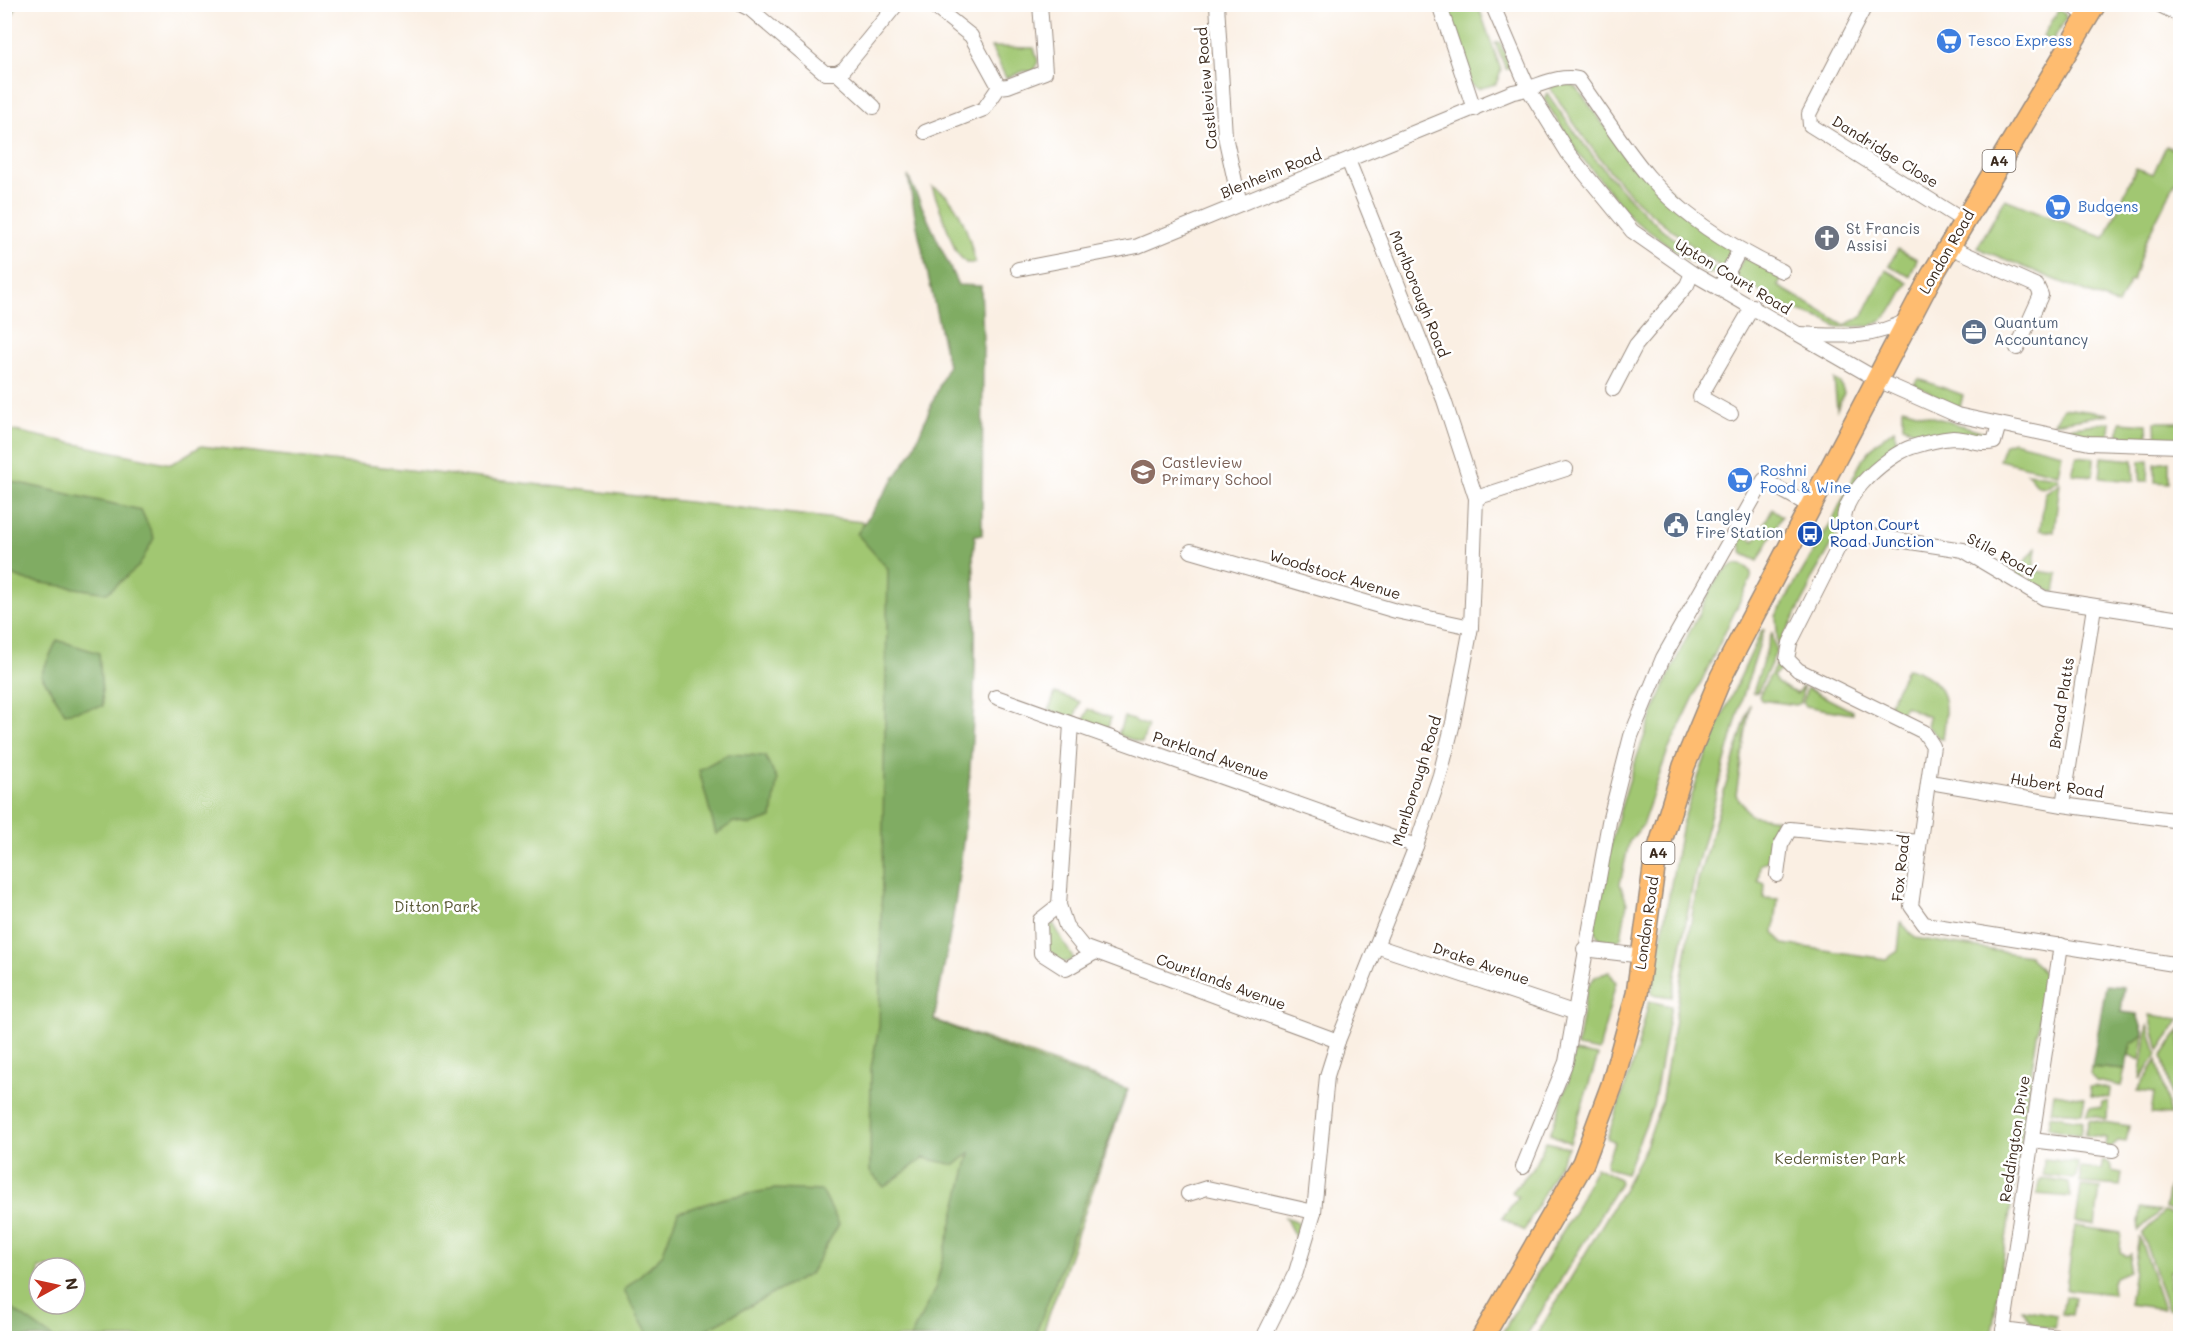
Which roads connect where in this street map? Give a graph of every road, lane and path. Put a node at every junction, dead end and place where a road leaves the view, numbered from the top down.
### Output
1 (740, 4) edge
2 (897, 4) edge
3 (931, 4) edge
4 (1040, 4) edge
5 (1217, 4) edge
6 (1439, 4) edge
7 (1492, 4) edge
8 (1866, 4) edge
9 (2158, 4) edge
10 (2084, 9) edge
11 (2181, 15) edge
12 (837, 73) junction
13 (999, 87) junction
14 (1529, 90) junction
15 (874, 107) dead end
16 (1474, 109) junction
17 (925, 132) dead end
18 (1348, 160) junction
19 (1240, 204) junction
20 (1964, 221) junction
21 (1950, 247) junction
22 (1739, 251) junction
23 (1018, 269) dead end
24 (1782, 271) dead end
25 (1692, 273) junction
26 (1719, 289) junction
27 (1753, 306) junction
28 (1908, 320) junction
29 (1794, 333) junction
30 (2017, 348) dead end
31 (1878, 380) junction
32 (1612, 388) dead end
33 (1731, 414) dead end
34 (1999, 424) junction
35 (2181, 446) edge
36 (1566, 469) dead end
37 (1476, 498) junction
38 (1810, 506) junction
39 (1851, 535) junction
40 (1191, 551) dead end
41 (2094, 607) junction
42 (2181, 619) edge
43 (1472, 627) junction
44 (996, 697) dead end
45 (1071, 724) junction
46 (1930, 782) junction
47 (2063, 805) junction
48 (2181, 820) edge
49 (1919, 842) junction
50 (1416, 846) junction
51 (1777, 875) dead end
52 (1059, 905) junction
53 (2061, 945) junction
54 (1376, 946) junction
55 (1584, 949) junction
56 (1094, 953) junction
57 (1643, 956) junction
58 (2181, 964) edge
59 (1576, 1013) junction
60 (1338, 1041) junction
61 (2032, 1140) junction
62 (2113, 1150) dead end
63 (1523, 1167) dead end
64 (1188, 1194) dead end
65 (1314, 1212) junction
66 (2002, 1334) edge
67 (1263, 1338) edge
68 (1482, 1338) edge
69 (2066, 1338) edge

1 - 12 street
2 - 12 street
3 - 13 street
4 - 13 street
5 - 19 street, Castleview Road
6 - 16 street
7 - 14 street, Upton Court Road
8 - 20 street, Dandridge Close
9 - 11 street
10 - 20 main road, London Road / A4
12 - 15 street
13 - 17 street
14 - 16 street, Blenheim Road
14 - 22 street, Upton Court Road
14 - 25 street, Upton Court Road
16 - 18 street, Blenheim Road
18 - 19 street, Blenheim Road
18 - 37 street, Marlborough Road
19 - 23 street, Blenheim Road
20 - 21 main road, London Road / A4
21 - 28 main road, London Road / A4
21 - 30 street
22 - 24 street, Upton Court Road
22 - 26 street
25 - 26 street, Upton Court Road
25 - 32 street
26 - 27 street, Upton Court Road
27 - 29 street, Upton Court Road
27 - 33 street
28 - 29 street
28 - 31 main road, London Road / A4
29 - 31 street, Upton Court Road
31 - 34 street, Upton Court Road
31 - 38 main road, London Road / A4
34 - 35 street, Upton Court Road
34 - 39 street
36 - 37 street
37 - 43 street, Marlborough Road
38 - 55 street
38 - 57 main road, London Road / A4
39 - 41 street, Stile Road
39 - 46 street, Fox Road
40 - 43 street, Woodstock Avenue
41 - 42 street, Stile Road
41 - 47 street, Broad Platts
43 - 50 street, Marlborough Road
44 - 45 street, Parkland Avenue
45 - 50 street, Parkland Avenue
45 - 52 street, Courtlands Avenue
46 - 47 street, Hubert Road
46 - 49 street, Fox Road
47 - 48 street, Hubert Road
49 - 51 street
49 - 53 street, Fox Road
50 - 54 street, Marlborough Road
52 - 56 street, Courtlands Avenue
52 - 56 street
53 - 58 street, Fox Road
53 - 61 street, Reddington Drive
54 - 59 street, Drake Avenue
54 - 60 street, Marlborough Road
55 - 57 street
55 - 59 street
56 - 60 street, Courtlands Avenue
57 - 68 main road, London Road / A4
59 - 63 street
60 - 65 street, Marlborough Road
61 - 62 street
61 - 66 street, Reddington Drive
64 - 65 street
65 - 67 street, Marlborough Road
66 - 69 street

